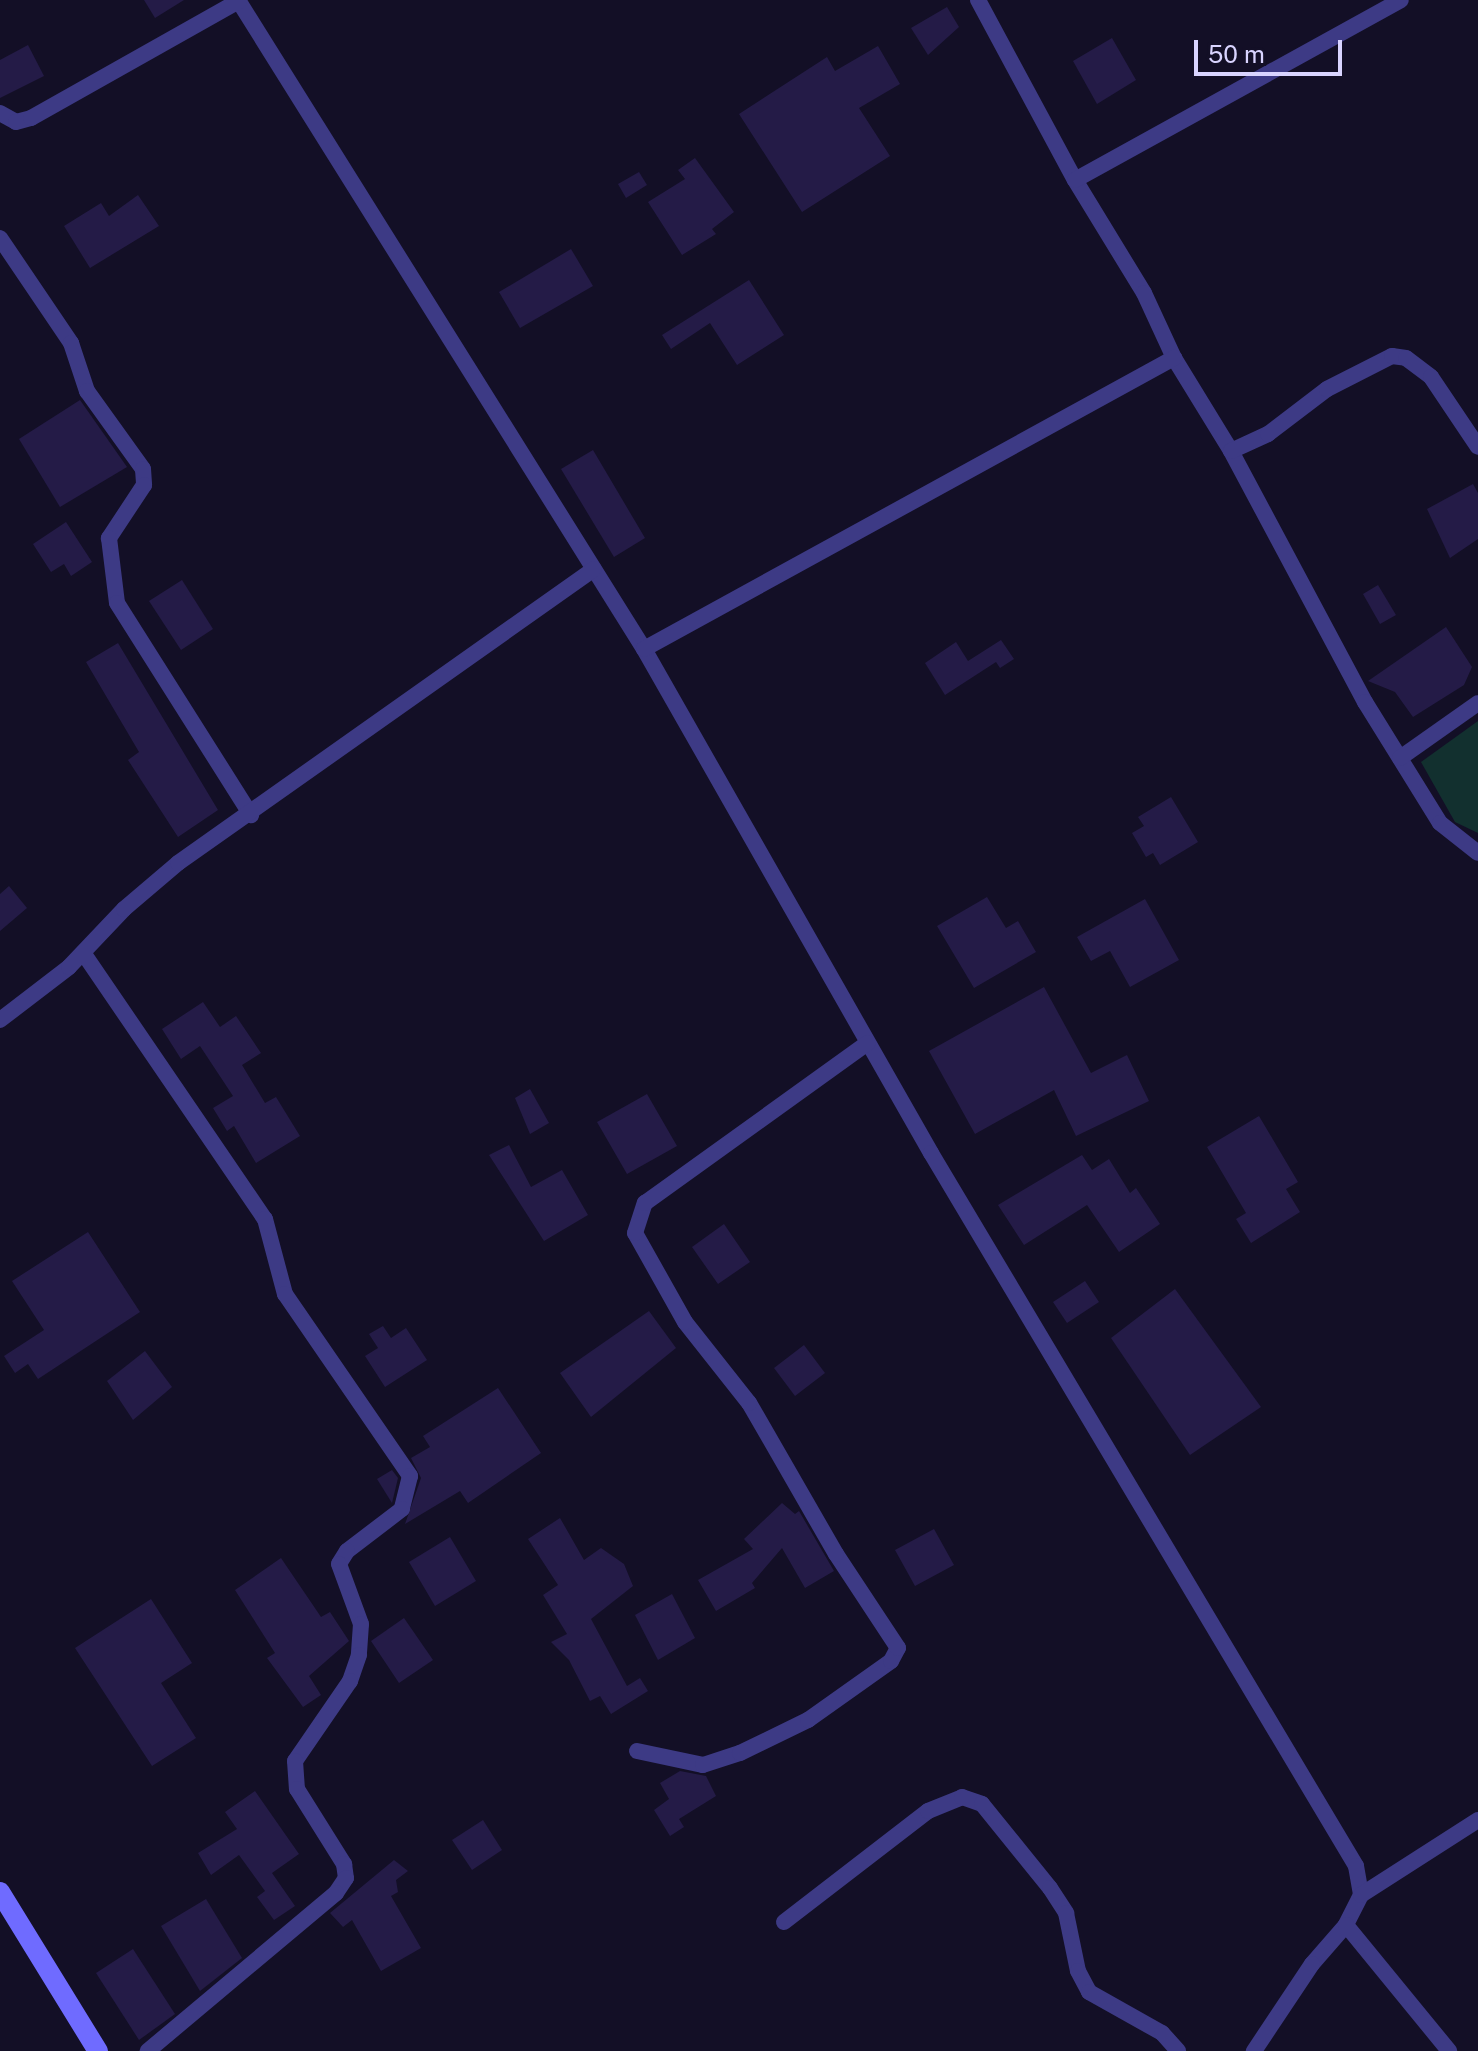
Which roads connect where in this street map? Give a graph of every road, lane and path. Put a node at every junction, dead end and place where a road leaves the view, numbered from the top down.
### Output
1 (978, 0) edge
2 (1401, 0) edge
3 (239, 1) edge
4 (0, 113) edge
5 (1075, 180) junction
6 (0, 238) edge
7 (1174, 358) junction
8 (1478, 447) edge
9 (1231, 451) junction
10 (594, 569) junction
11 (644, 649) junction
12 (1478, 703) edge
13 (1400, 758) junction
14 (251, 815) junction
15 (1478, 853) edge
16 (84, 954) junction
17 (0, 1020) edge
18 (868, 1043) junction
19 (637, 1751) dead end
20 (1478, 1820) edge
21 (0, 1892) edge
22 (1361, 1895) junction
23 (784, 1922) dead end
24 (1346, 1925) junction
25 (98, 2051) edge
26 (148, 2051) edge
27 (1178, 2051) edge
28 (1254, 2051) edge
29 (1449, 2051) edge

1 - 5 street
2 - 5 street
3 - 4 street
3 - 10 street
5 - 7 street
6 - 14 street
7 - 9 street
7 - 11 street
8 - 9 street
9 - 13 street
10 - 11 street
10 - 14 street
11 - 18 street
12 - 13 street
13 - 15 street
14 - 16 street
16 - 17 street
16 - 26 street
18 - 19 street
18 - 22 street
20 - 22 street
21 - 25 street
22 - 24 street
23 - 27 street
24 - 28 street
24 - 29 street

